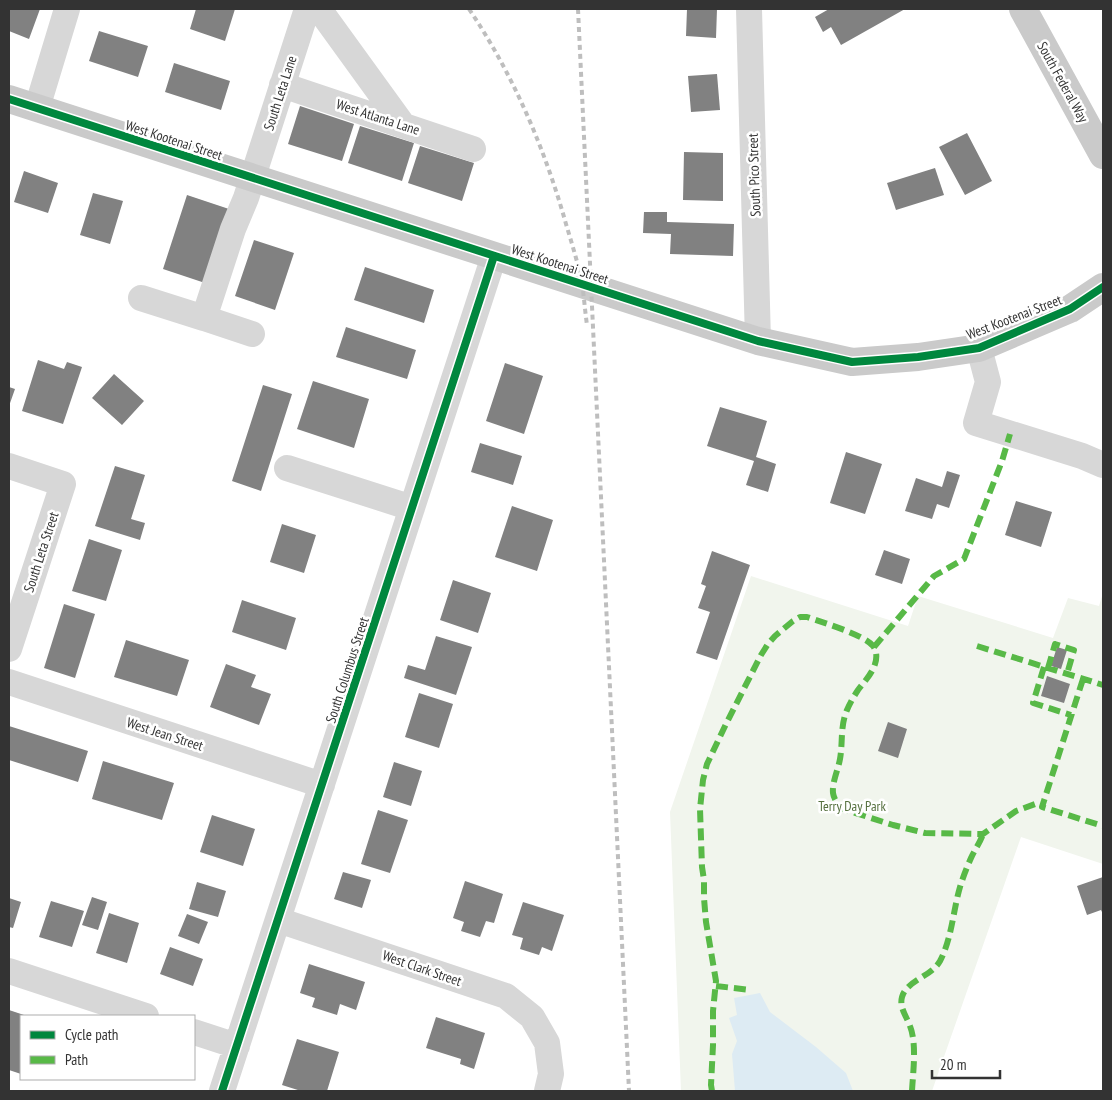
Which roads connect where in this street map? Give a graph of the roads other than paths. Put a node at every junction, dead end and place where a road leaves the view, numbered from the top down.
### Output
1 (67, 9) edge
2 (307, 9) edge
3 (319, 9) edge
4 (749, 9) edge
5 (1023, 9) edge
6 (282, 85) junction
7 (9, 100) edge
8 (37, 108) junction
9 (403, 125) junction
10 (474, 149) dead end
11 (1103, 155) edge
12 (252, 178) junction
13 (494, 256) junction
14 (1103, 287) edge
15 (141, 298) dead end
16 (204, 318) junction
17 (252, 334) dead end
18 (758, 341) junction
19 (978, 348) junction
20 (1103, 465) edge
21 (9, 466) edge
22 (288, 468) dead end
23 (412, 508) junction
24 (9, 649) edge
25 (9, 682) edge
26 (322, 785) junction
27 (278, 920) junction
28 (9, 971) edge
29 (143, 1015) edge
30 (195, 1032) edge
31 (237, 1046) junction
32 (222, 1091) edge
33 (547, 1091) edge

1 - 8 street
2 - 6 street, South Leta Lane
3 - 9 street
4 - 18 street, South Pico Street
5 - 11 main road, South Federal Way
6 - 9 street, West Atlanta Lane
6 - 12 street, South Leta Lane
7 - 8 main road, West Kootenai Street
8 - 12 main road, West Kootenai Street
9 - 10 street, West Atlanta Lane
12 - 13 main road, West Kootenai Street
12 - 16 street, South Leta Lane
13 - 18 main road, West Kootenai Street
13 - 23 street, South Columbus Street
14 - 19 main road, West Kootenai Street
15 - 16 street
16 - 17 street
18 - 19 main road, West Kootenai Street
19 - 20 street
21 - 24 street, South Leta Street
22 - 23 street
23 - 26 street, South Columbus Street
25 - 26 street, West Jean Street
26 - 27 street, South Columbus Street
27 - 31 street, South Columbus Street
27 - 33 street, West Clark Street
28 - 29 street
30 - 31 street
31 - 32 street, South Columbus Street

